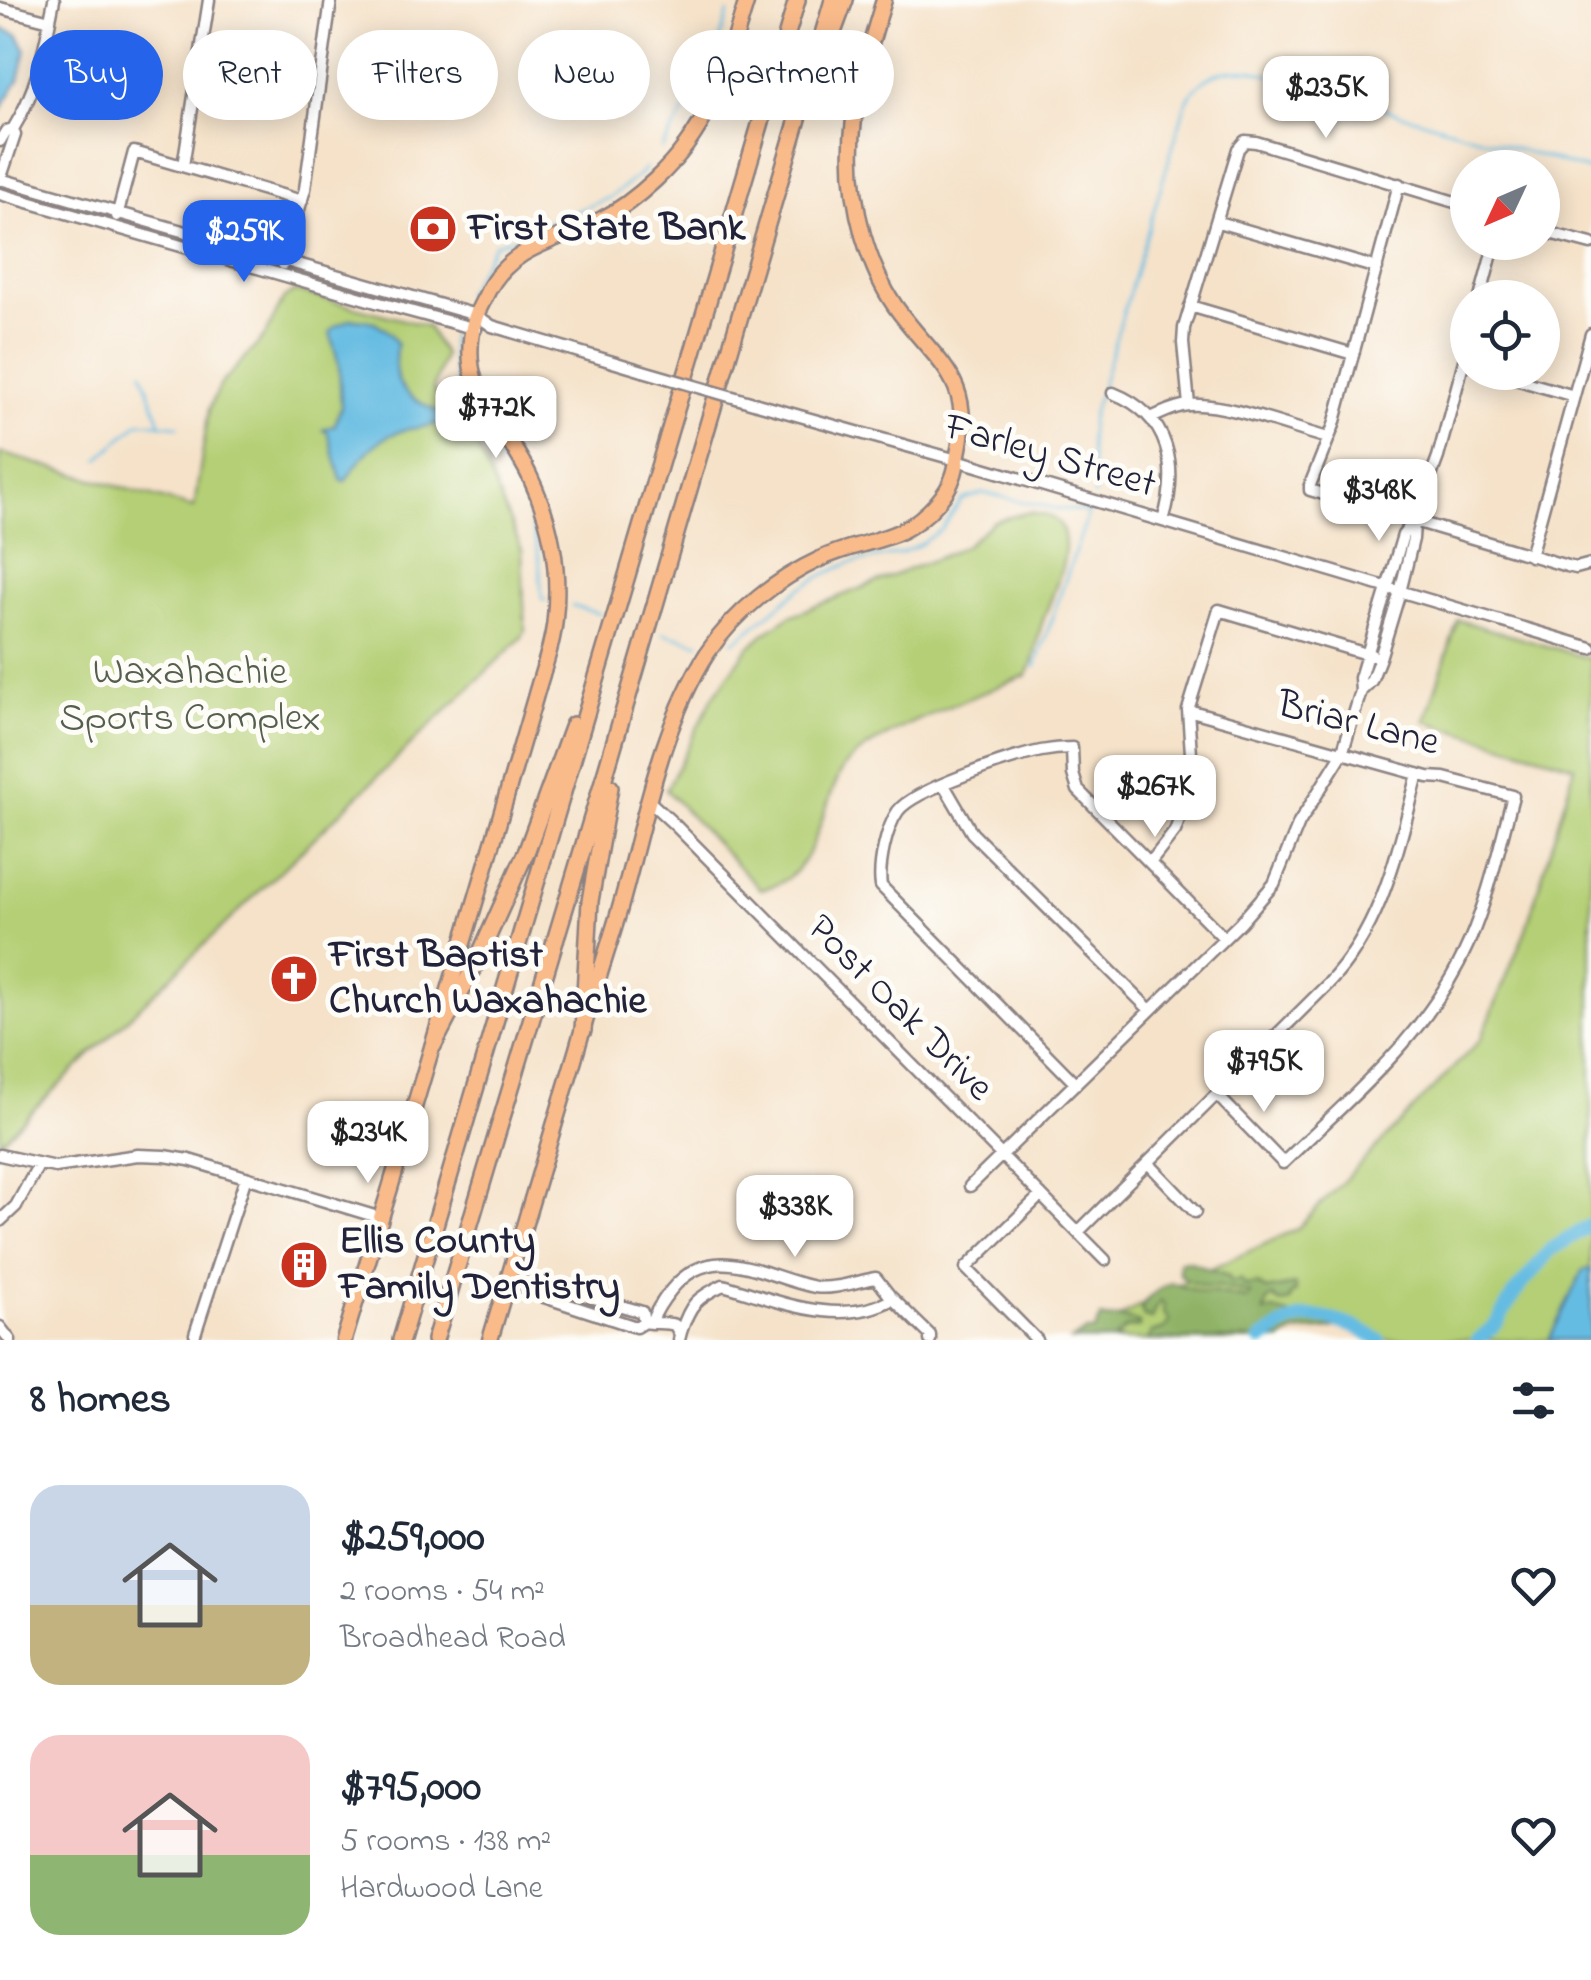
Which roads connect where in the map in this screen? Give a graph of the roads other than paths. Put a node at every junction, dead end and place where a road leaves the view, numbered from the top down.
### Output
1 (54, 0) edge
2 (208, 0) edge
3 (331, 0) edge
4 (747, 0) edge
5 (790, 0) edge
6 (798, 0) edge
7 (833, 0) edge
8 (845, 0) edge
9 (884, 0) edge
10 (0, 8) edge
11 (50, 21) junction
12 (824, 30) edge
13 (833, 30) edge
14 (797, 120) edge
15 (13, 129) junction
16 (756, 140) junction
17 (0, 141) edge
18 (184, 166) junction
19 (0, 179) edge
20 (1399, 184) junction
21 (0, 194) edge
22 (1450, 200) edge
23 (302, 201) junction
24 (118, 212) junction
25 (1218, 222) junction
26 (114, 227) junction
27 (1560, 236) edge
28 (1591, 244) edge
29 (285, 261) junction
30 (1377, 268) junction
31 (280, 275) junction
32 (1190, 306) junction
33 (474, 322) junction
34 (1591, 334) edge
35 (1353, 354) junction
36 (1458, 390) edge
37 (1553, 390) edge
38 (1114, 394) dead end
39 (1574, 396) junction
40 (1189, 405) junction
41 (1151, 418) junction
42 (1328, 438) junction
43 (957, 460) junction
44 (1164, 521) junction
45 (1414, 521) junction
46 (1530, 556) junction
47 (1591, 564) edge
48 (1394, 590) junction
49 (1591, 648) edge
50 (1367, 652) junction
51 (603, 658) junction
52 (1380, 658) junction
53 (1361, 691) junction
54 (624, 708) junction
55 (1188, 710) junction
56 (1342, 754) junction
57 (1418, 774) junction
58 (944, 785) junction
59 (650, 802) junction
60 (1150, 863) junction
61 (1224, 938) junction
62 (1150, 1010) junction
63 (583, 1031) junction
64 (433, 1046) junction
65 (1076, 1084) junction
66 (1216, 1095) junction
67 (1000, 1154) junction
68 (0, 1155) edge
69 (1148, 1163) junction
70 (39, 1164) junction
71 (246, 1177) junction
72 (970, 1186) dead end
73 (1041, 1195) junction
74 (1195, 1212) dead end
75 (381, 1218) junction
76 (0, 1220) edge
77 (1078, 1232) junction
78 (1105, 1260) dead end
79 (516, 1282) junction
80 (892, 1299) junction
81 (651, 1323) junction
82 (0, 1327) edge
83 (195, 1334) dead end
84 (680, 1335) edge
85 (10, 1340) edge
86 (344, 1340) edge
87 (402, 1340) edge
88 (435, 1340) edge
89 (490, 1340) edge
90 (930, 1340) edge
91 (1037, 1340) edge

1 - 11 street
2 - 18 street
3 - 23 street
4 - 33 main road
5 - 16 highway
6 - 16 highway
7 - 12 highway
8 - 13 highway
9 - 43 main road
10 - 11 street
11 - 15 street
14 - 54 highway
15 - 17 street
15 - 19 street
16 - 51 highway
18 - 23 street
18 - 24 street
19 - 24 street
20 - 22 street
20 - 25 street
20 - 30 street
21 - 26 street
23 - 29 street
24 - 26 street
24 - 29 street
25 - 30 street
25 - 32 street
26 - 31 street
27 - 28 street
29 - 31 street
29 - 33 street
30 - 35 street
31 - 33 street
32 - 35 street
32 - 40 street
33 - 43 street, Farley Street, bridge
33 - 64 main road
34 - 39 street
35 - 42 street
36 - 45 street
37 - 39 street
38 - 41 street
39 - 46 street
40 - 41 street
40 - 42 street
41 - 44 street
42 - 45 street
43 - 44 street, Farley Street
43 - 59 main road
44 - 48 street, Farley Street
45 - 46 street
45 - 48 street
46 - 47 street
48 - 49 street, Farley Street
48 - 50 street
48 - 52 street
50 - 52 street
50 - 53 street
50 - 55 street
51 - 64 highway
51 - 87 highway
52 - 53 street
53 - 56 street
54 - 63 highway
54 - 88 highway
55 - 56 street, Briar Lane
55 - 60 street
56 - 57 street, Briar Lane
56 - 61 street
57 - 66 street
57 - 66 street, Briar Lane
58 - 60 street
58 - 62 street
58 - 65 street
59 - 63 main road
59 - 67 street, Post Oak Drive
60 - 61 street
61 - 62 street
62 - 65 street
63 - 79 main road
64 - 75 main road
65 - 67 street
66 - 69 street
67 - 72 street
67 - 73 street, Post Oak Drive
68 - 70 street
69 - 74 street
69 - 77 street
70 - 71 street
70 - 76 street
71 - 75 street
71 - 83 street
73 - 77 street, Post Oak Drive
73 - 91 street
75 - 86 main road
77 - 78 street, Post Oak Drive
79 - 81 street
79 - 89 main road
80 - 81 street
80 - 84 street
80 - 90 street
81 - 84 street
82 - 85 street

